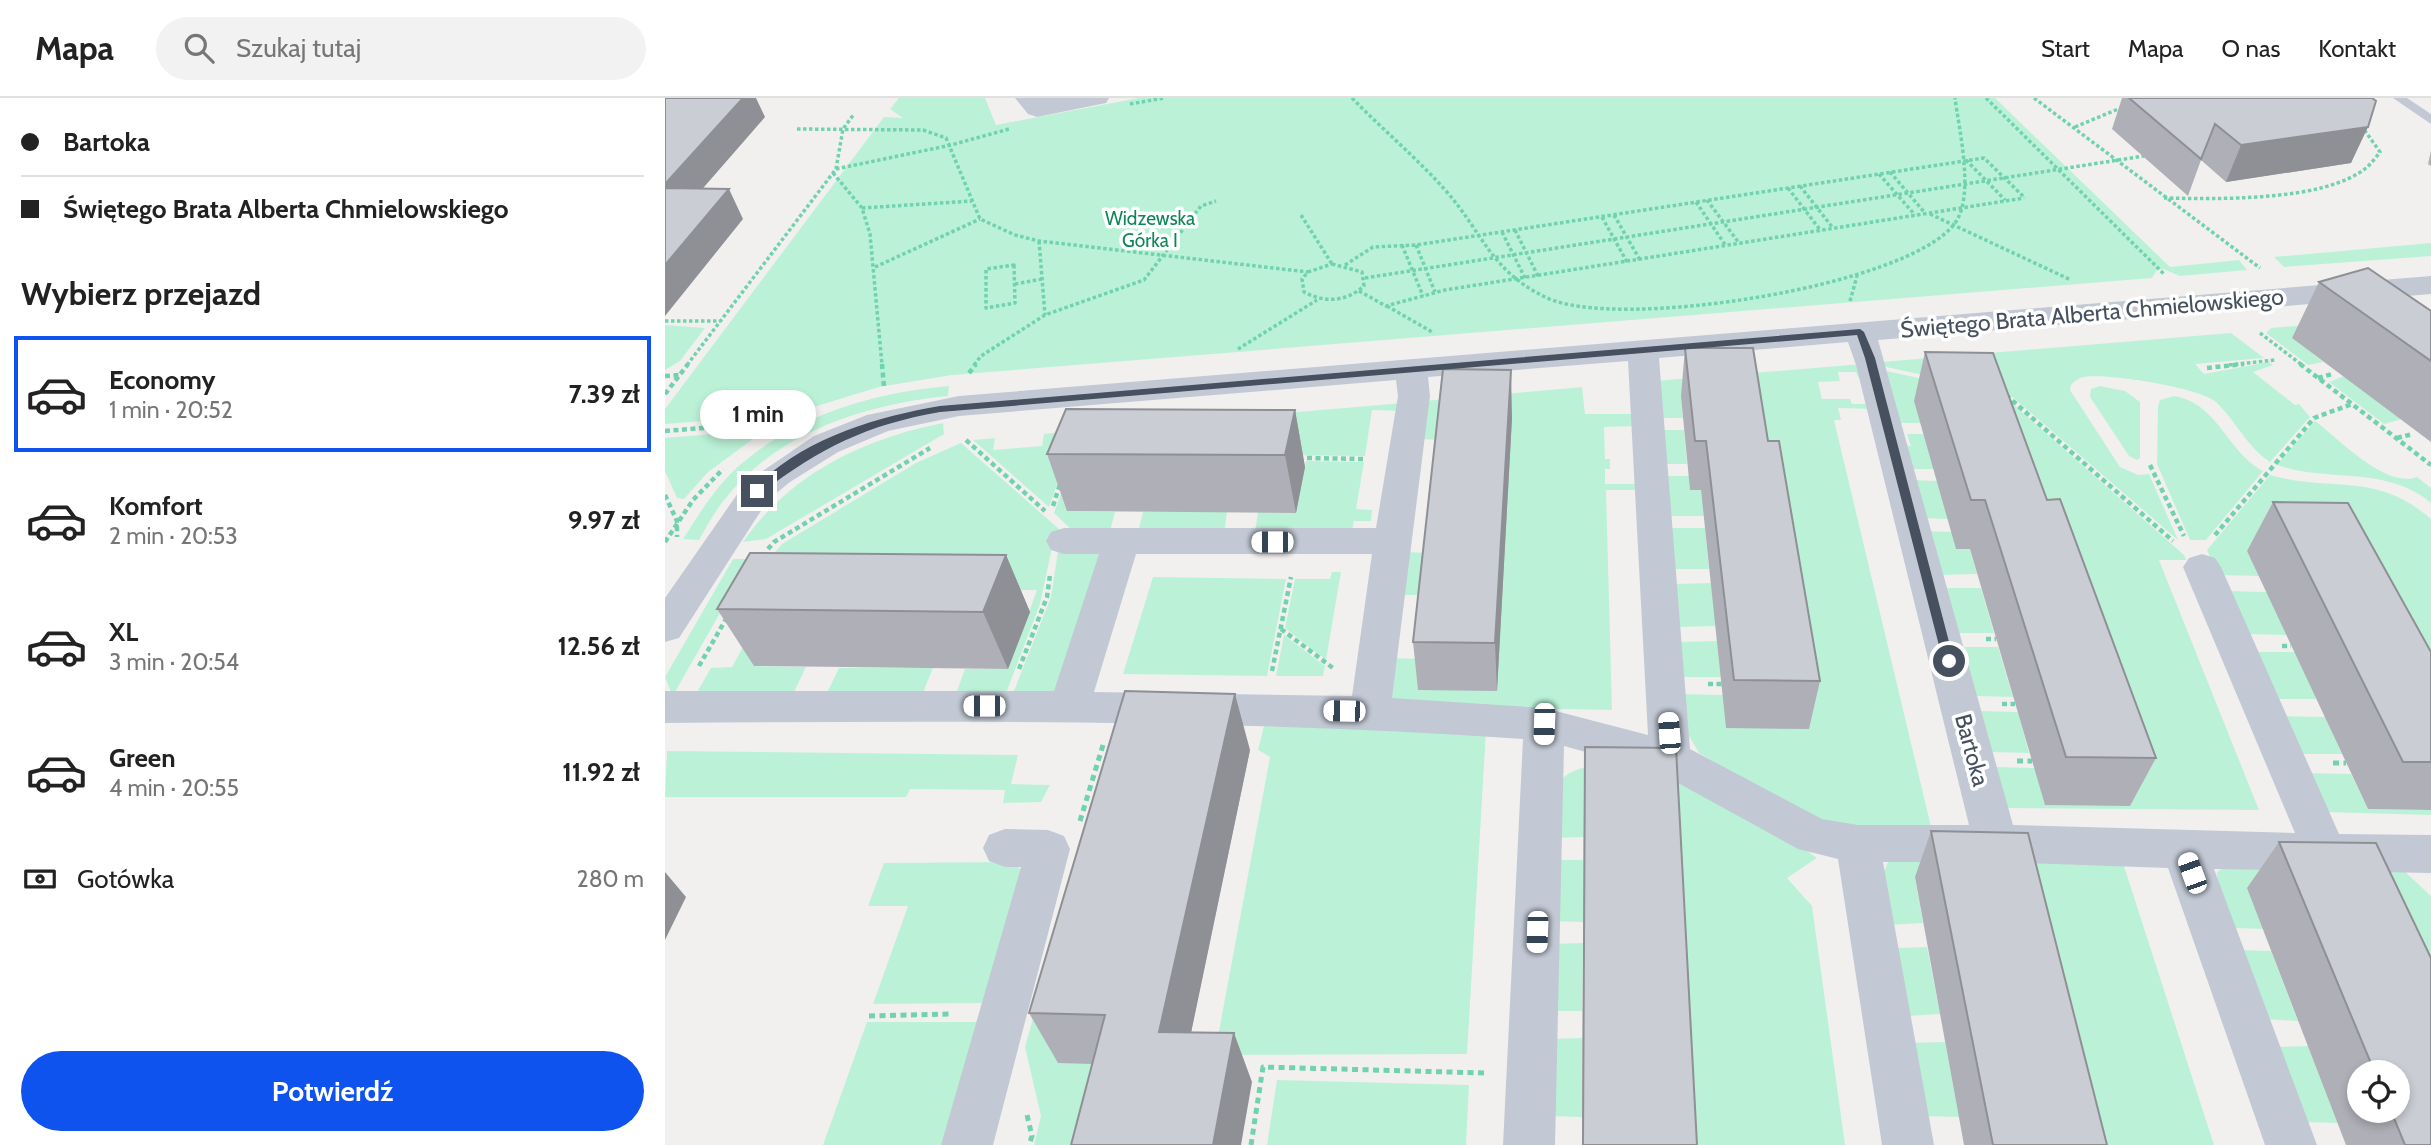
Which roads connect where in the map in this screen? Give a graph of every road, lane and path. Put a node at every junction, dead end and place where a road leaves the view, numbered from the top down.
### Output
1 (1027, 98) edge
2 (1097, 98) edge
3 (1164, 98) edge
4 (1352, 98) edge
5 (1955, 98) edge
6 (1986, 98) edge
7 (2034, 98) edge
8 (2399, 98) edge
9 (1129, 105) dead end
10 (2126, 106) dead end
11 (854, 114) dead end
12 (2431, 120) edge
13 (2359, 124) edge
14 (2075, 127) junction
15 (1013, 128) dead end
16 (797, 129) dead end
17 (843, 129) junction
18 (951, 145) junction
19 (2144, 156) dead end
20 (2116, 160) junction
21 (1964, 161) junction
22 (2058, 169) junction
23 (835, 171) junction
24 (1890, 172) junction
25 (1879, 174) junction
26 (2004, 178) junction
27 (1986, 180) junction
28 (1963, 184) junction
29 (1800, 186) junction
30 (1788, 188) junction
31 (1908, 192) junction
32 (1896, 194) junction
33 (2164, 198) junction
34 (1707, 200) junction
35 (972, 201) junction
36 (1216, 201) dead end
37 (2006, 201) junction
38 (1696, 202) junction
39 (1816, 207) junction
40 (862, 208) junction
41 (1962, 208) junction
42 (1804, 209) junction
43 (1927, 213) junction
44 (1301, 215) dead end
45 (1613, 215) junction
46 (1915, 215) junction
47 (1602, 217) junction
48 (980, 219) junction
49 (1723, 221) junction
50 (1710, 223) junction
51 (1955, 223) junction
52 (1834, 228) junction
53 (1515, 229) junction
54 (1821, 230) junction
55 (1502, 232) junction
56 (1477, 236) junction
57 (1627, 237) junction
58 (1614, 239) junction
59 (1039, 241) junction
60 (1739, 243) junction
61 (1402, 245) junction
62 (1416, 245) junction
63 (1726, 246) junction
64 (1527, 253) junction
65 (1166, 254) junction
66 (1514, 254) junction
67 (1492, 258) junction
68 (1640, 260) junction
69 (1627, 262) junction
70 (1332, 264) junction
71 (1345, 265) junction
72 (875, 267) junction
73 (1426, 268) junction
74 (1412, 270) junction
75 (1308, 272) junction
76 (2264, 273) dead end
77 (1858, 275) junction
78 (1538, 276) junction
79 (1365, 278) junction
80 (1525, 278) junction
81 (1042, 279) junction
82 (1520, 279) junction
83 (2169, 280) dead end
84 (2073, 281) dead end
85 (1015, 284) junction
86 (2431, 285) edge
87 (1359, 291) junction
88 (1435, 292) junction
89 (1423, 296) junction
90 (1317, 300) junction
91 (1386, 306) junction
92 (1045, 315) junction
93 (1854, 320) junction
94 (665, 321) edge
95 (721, 321) junction
96 (2256, 330) dead end
97 (1445, 340) dead end
98 (1643, 351) junction
99 (1233, 352) dead end
100 (2275, 360) dead end
101 (2207, 368) dead end
102 (1411, 369) junction
103 (680, 374) junction
104 (2332, 374) dead end
105 (665, 376) edge
106 (2317, 378) junction
107 (884, 391) dead end
108 (1993, 392) edge
109 (665, 394) edge
110 (2352, 404) junction
111 (796, 421) dead end
112 (962, 425) junction
113 (665, 431) edge
114 (2413, 434) dead end
115 (2396, 439) junction
116 (1307, 458) dead end
117 (1404, 459) junction
118 (2150, 464) dead end
119 (2431, 465) edge
120 (1063, 476) edge
121 (1064, 541) joint
122 (1391, 541) junction
123 (1121, 542) junction
124 (1299, 542) junction
125 (764, 553) edge
126 (2196, 559) junction
127 (731, 611) edge
128 (665, 628) edge
129 (1281, 629) junction
130 (1371, 705) junction
131 (1005, 706) junction
132 (670, 707) edge
133 (1069, 707) junction
134 (1264, 710) junction
135 (1544, 724) junction
136 (1670, 758) junction
137 (1996, 843) junction
138 (1858, 844) junction
139 (1005, 848) dead end
140 (2184, 850) junction
141 (2325, 852) junction
142 (2431, 854) edge
143 (1004, 1014) junction
144 (869, 1016) dead end
145 (1531, 1075) junction
146 (967, 1145) edge
147 (1251, 1145) edge
148 (1529, 1145) edge
149 (1908, 1145) edge
150 (2291, 1145) edge

1 - 2 street
3 - 9 path
4 - 56 path
5 - 21 path
6 - 22 path
7 - 14 path
8 - 12 lane
10 - 14 path
11 - 17 path
13 - 33 path
14 - 20 path
15 - 18 path
16 - 17 path
17 - 18 path
17 - 23 path
18 - 23 path
18 - 35 path
19 - 20 path
20 - 22 path
20 - 33 path
21 - 24 path
21 - 26 path
21 - 27 path
21 - 28 path
22 - 26 path
22 - 83 path
23 - 40 path
23 - 95 path
24 - 25 path
24 - 31 path
25 - 29 path
25 - 32 path
26 - 27 path
26 - 37 path
27 - 28 path
27 - 37 path
28 - 31 path
28 - 41 path
29 - 30 path
29 - 39 path
30 - 34 path
30 - 42 path
31 - 32 path
31 - 43 path
32 - 39 path
32 - 46 path
33 - 76 path
34 - 38 path
34 - 49 path
35 - 40 path
35 - 48 path
36 - 65 path
37 - 41 path
38 - 45 path
38 - 50 path
39 - 42 path
39 - 52 path
40 - 72 path
41 - 43 path
41 - 51 path
42 - 49 path
42 - 54 path
43 - 46 path
43 - 51 path
44 - 70 path
45 - 47 path
45 - 57 path
46 - 52 path
47 - 53 path
47 - 58 path
48 - 59 path
48 - 72 path
49 - 50 path
49 - 60 path
50 - 57 path
50 - 63 path
51 - 77 path
51 - 84 path
52 - 54 path
53 - 55 path
53 - 64 path
54 - 60 path
55 - 56 path
55 - 66 path
56 - 62 path
56 - 67 path
57 - 58 path
57 - 68 path
58 - 64 path
58 - 69 path
59 - 65 path
59 - 81 path
60 - 63 path
61 - 62 path
61 - 71 path
61 - 74 path
62 - 73 path
63 - 68 path
64 - 66 path
64 - 78 path
65 - 75 path
65 - 92 path
66 - 67 path
66 - 80 path
67 - 73 path
67 - 82 path
68 - 69 path
69 - 78 path
70 - 71 path
70 - 75 path
71 - 79 path
72 - 107 path
73 - 74 path
73 - 88 path
74 - 79 path
74 - 89 path
75 - 90 path
77 - 82 path
77 - 93 path
78 - 80 path
79 - 87 path
80 - 82 path
81 - 85 path
81 - 92 path
82 - 88 path
85 - 85 path
86 - 93 street, Świętego Brata Alberta Chmielowskiego
87 - 90 path
87 - 91 path
88 - 89 path
89 - 91 path
90 - 99 path
91 - 97 path
92 - 112 path
93 - 98 street, Świętego Brata Alberta Chmielowskiego
93 - 137 street, Bartoka
94 - 95 path
95 - 103 path
96 - 106 path
98 - 102 street, Świętego Brata Alberta Chmielowskiego
98 - 136 street
100 - 101 path
102 - 112 street, Świętego Brata Alberta Chmielowskiego
102 - 117 street
103 - 105 path
103 - 109 path
104 - 106 path
106 - 110 path
108 - 126 path
110 - 115 path
110 - 126 path
111 - 113 path
112 - 120 path
112 - 125 path
112 - 128 street, Świętego Brata Alberta Chmielowskiego
114 - 115 path
115 - 119 path
116 - 117 path
117 - 122 street
118 - 126 path
121 - 123 street
121 - 131 path
122 - 124 street
122 - 130 street
123 - 124 street
123 - 133 street
124 - 129 path
126 - 141 street
127 - 132 path
129 - 130 path
129 - 134 path
130 - 134 street
130 - 135 street
131 - 132 street
131 - 133 street
133 - 134 street
135 - 136 street
135 - 145 street
136 - 138 street
137 - 138 street
137 - 140 street
138 - 149 street
139 - 143 street
140 - 141 street
140 - 150 street
141 - 142 street
143 - 144 path
143 - 146 street
145 - 147 path
145 - 148 street

